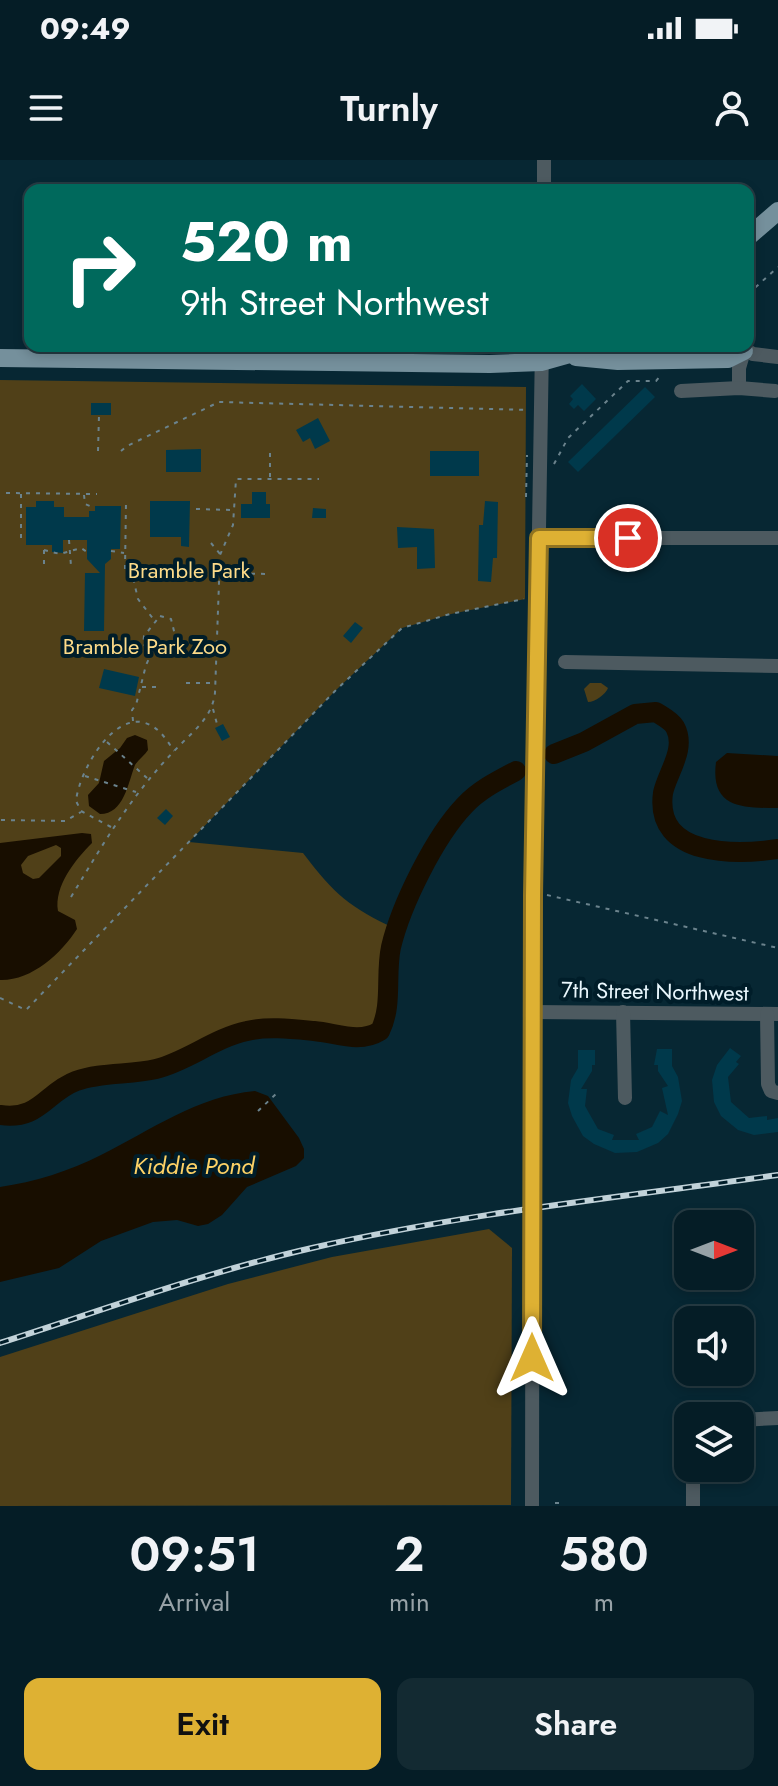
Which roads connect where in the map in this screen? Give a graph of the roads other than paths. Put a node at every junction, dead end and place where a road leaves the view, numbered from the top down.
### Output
1 (544, 160) edge
2 (544, 184) edge
3 (778, 211) edge
4 (754, 232) edge
5 (578, 352) edge
6 (736, 352) edge
7 (741, 352) edge
8 (752, 352) edge
9 (542, 354) edge
10 (565, 356) junction
11 (778, 357) edge
12 (0, 358) edge
13 (739, 388) junction
14 (681, 391) dead end
15 (775, 391) dead end
16 (539, 538) junction
17 (778, 538) edge
18 (565, 662) dead end
19 (778, 666) edge
20 (532, 1012) junction
21 (623, 1012) junction
22 (773, 1014) edge
23 (778, 1093) edge
24 (625, 1098) dead end
25 (778, 1418) edge
26 (754, 1419) edge
27 (693, 1482) edge
28 (532, 1506) edge
29 (693, 1506) edge

1 - 2 street
3 - 4 main road
5 - 10 main road
6 - 10 main road
7 - 13 street
8 - 11 street
9 - 10 main road
9 - 12 main road
9 - 16 street
13 - 14 street
13 - 15 street
16 - 17 street
16 - 20 street
18 - 19 street
20 - 21 street, 7th Street Northwest
20 - 28 street
21 - 22 street, 7th Street Northwest
21 - 24 street
22 - 23 street
25 - 26 street
27 - 29 street

